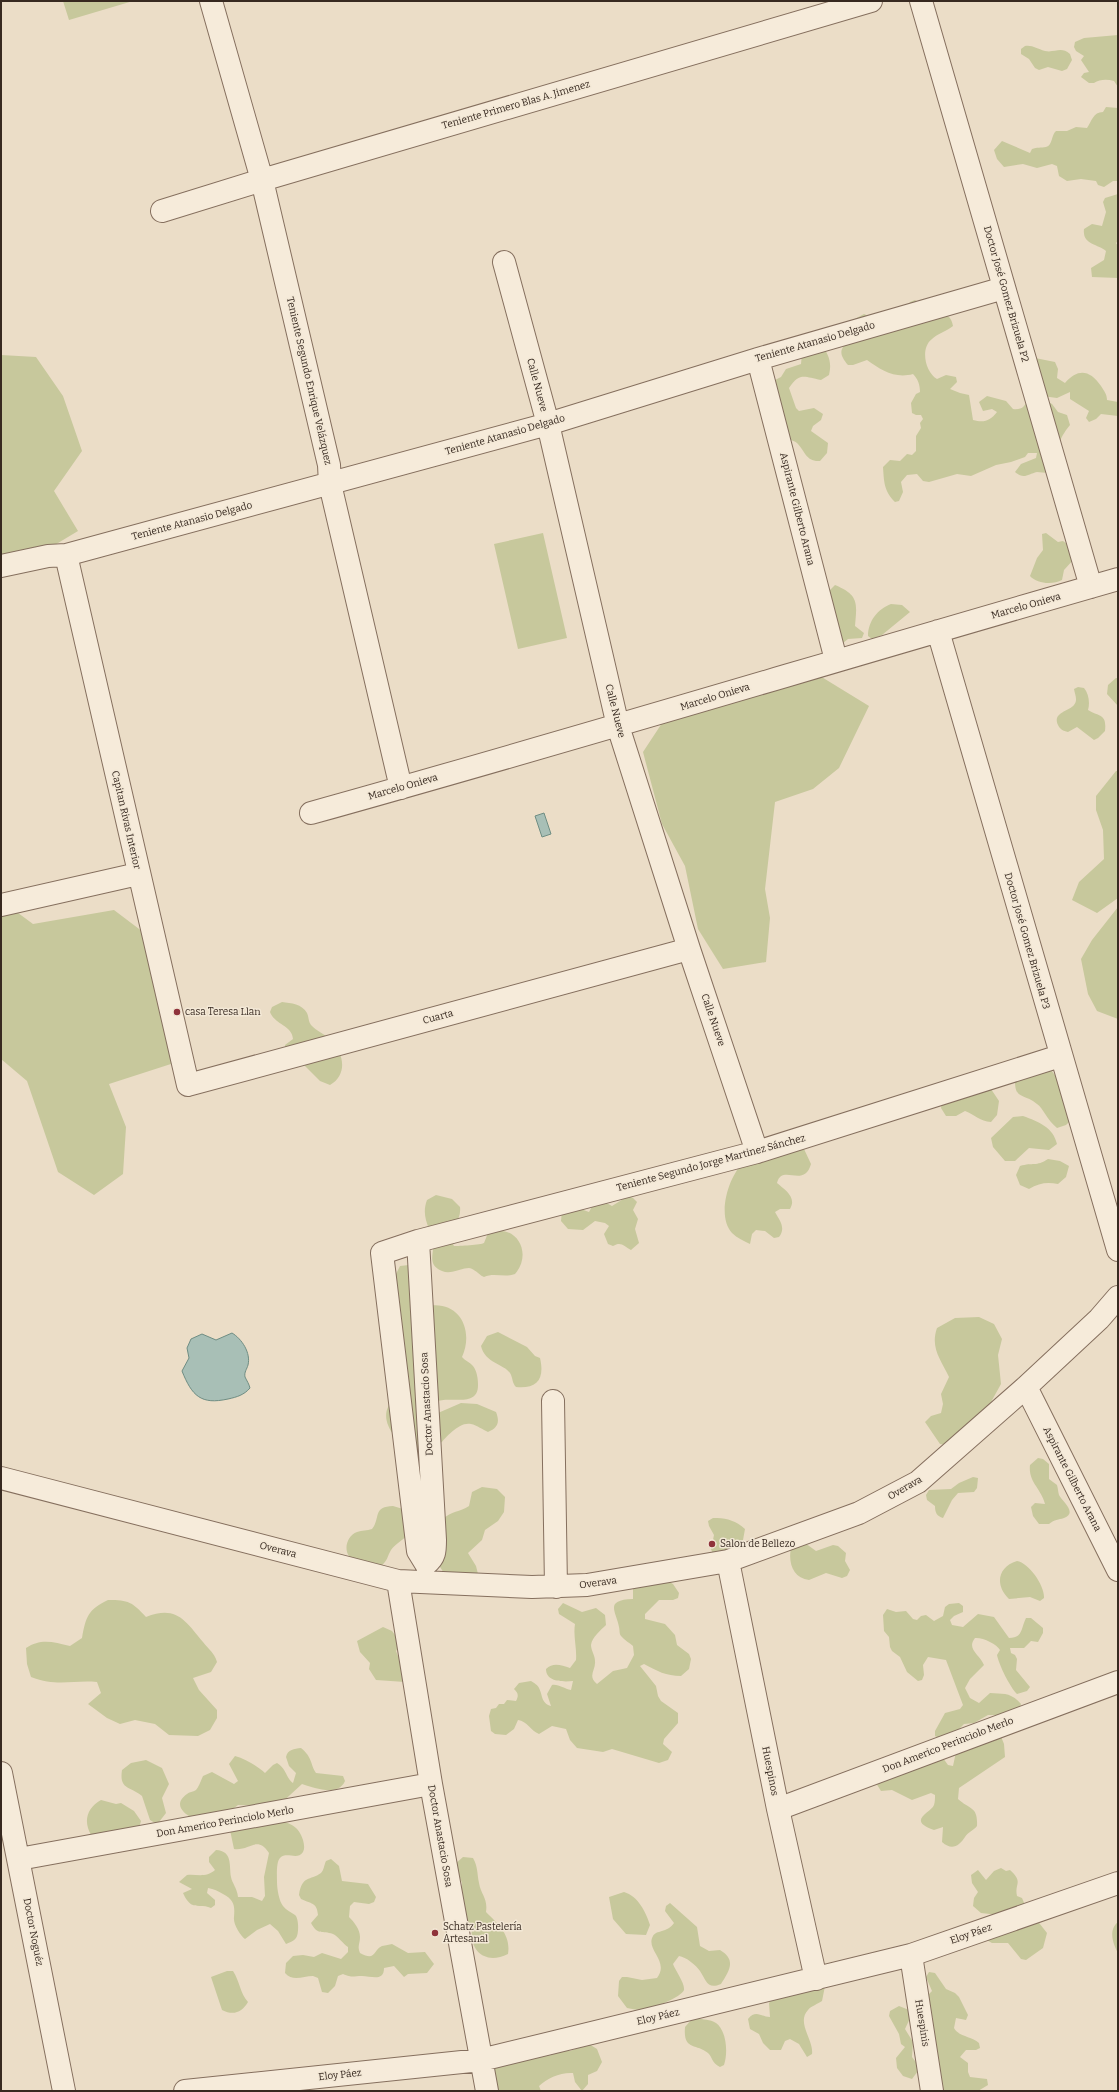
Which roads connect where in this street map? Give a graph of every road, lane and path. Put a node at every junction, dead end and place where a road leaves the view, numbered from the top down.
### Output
1 (211, 1) edge
2 (871, 1) edge
3 (922, 1) edge
4 (262, 180) junction
5 (162, 211) dead end
6 (504, 262) dead end
7 (1004, 288) junction
8 (758, 359) junction
9 (548, 424) junction
10 (330, 484) junction
11 (66, 555) junction
12 (1, 566) edge
13 (1118, 579) edge
14 (1091, 587) junction
15 (938, 631) junction
16 (836, 660) junction
17 (618, 726) junction
18 (401, 788) junction
19 (311, 813) dead end
20 (138, 874) junction
21 (1, 906) edge
22 (689, 949) junction
23 (1060, 1056) junction
24 (188, 1085) joint
25 (758, 1152) junction
26 (418, 1241) junction
27 (1118, 1250) edge
28 (1118, 1297) edge
29 (1026, 1387) junction
30 (553, 1401) dead end
31 (1, 1478) edge
32 (728, 1562) junction
33 (1118, 1570) edge
34 (427, 1573) junction
35 (398, 1581) junction
36 (556, 1587) junction
37 (1118, 1682) edge
38 (1, 1773) edge
39 (431, 1784) junction
40 (778, 1809) junction
41 (19, 1860) junction
42 (1118, 1883) edge
43 (911, 1955) junction
44 (816, 1980) junction
45 (481, 2060) junction
46 (64, 2091) edge
47 (185, 2091) edge
48 (487, 2091) edge
49 (932, 2091) edge

1 - 4 street, Teniente Segundo Enrique Velázquez
2 - 4 street, Teniente Primero Blas A. Jimenez
3 - 7 street, Doctor José Gomez Brizuela P2
4 - 5 street, Teniente Primero Blas A. Jimenez
4 - 10 street, Teniente Segundo Enrique Velázquez
6 - 9 street, Calle Nueve
7 - 8 street, Teniente Atanasio Delgado
7 - 14 street, Doctor José Gomez Brizuela P2
8 - 9 street, Teniente Atanasio Delgado
8 - 16 street, Aspirante Gilberto Arana
9 - 10 street, Teniente Atanasio Delgado
9 - 17 street, Calle Nueve
10 - 11 street, Teniente Atanasio Delgado
10 - 18 street, Teniente Segundo Enrique Velázquez
11 - 12 street, Teniente Atanasio Delgado
11 - 20 street, Capitan Rivas Interior
13 - 14 street, Marcelo Onieva
14 - 15 street, Marcelo Onieva
15 - 16 street, Marcelo Onieva
15 - 23 street, Doctor José Gomez Brizuela P3
16 - 17 street, Marcelo Onieva
17 - 18 street, Marcelo Onieva
17 - 22 street, Calle Nueve
18 - 19 street, Marcelo Onieva
20 - 21 street
20 - 24 street, Capitan Rivas Interior
22 - 24 street, Cuarta
22 - 25 street, Calle Nueve
23 - 25 street, Teniente Segundo Jorge Martinez Sánchez
23 - 27 street, Doctor José Gomez Brizuela P3
25 - 26 street, Teniente Segundo Jorge Martinez Sánchez
26 - 34 street, Doctor Anastacio Sosa
26 - 34 street, Teniente Segundo Jorge Martinez Sánchez
28 - 29 street, Overava
29 - 32 street, Overava
29 - 33 street, Aspirante Gilberto Arana
30 - 36 street
31 - 35 street, Overava
32 - 36 street, Overava
32 - 40 street, Huespinos
34 - 35 street, Overava
34 - 36 street, Overava
35 - 39 street, Doctor Anastacio Sosa
37 - 40 street, Don Americo Perinciolo Merlo
38 - 41 street, Doctor Noguéz
39 - 41 street, Don Americo Perinciolo Merlo
39 - 45 street, Doctor Anastacio Sosa
40 - 44 street, Huespinos
41 - 46 street, Doctor Noguéz
42 - 43 street, Eloy Páez
43 - 44 street, Eloy Páez
43 - 49 street, Huespinis
44 - 45 street, Eloy Páez
45 - 47 street, Eloy Páez
45 - 48 street, Doctor Anastacio Sosa

